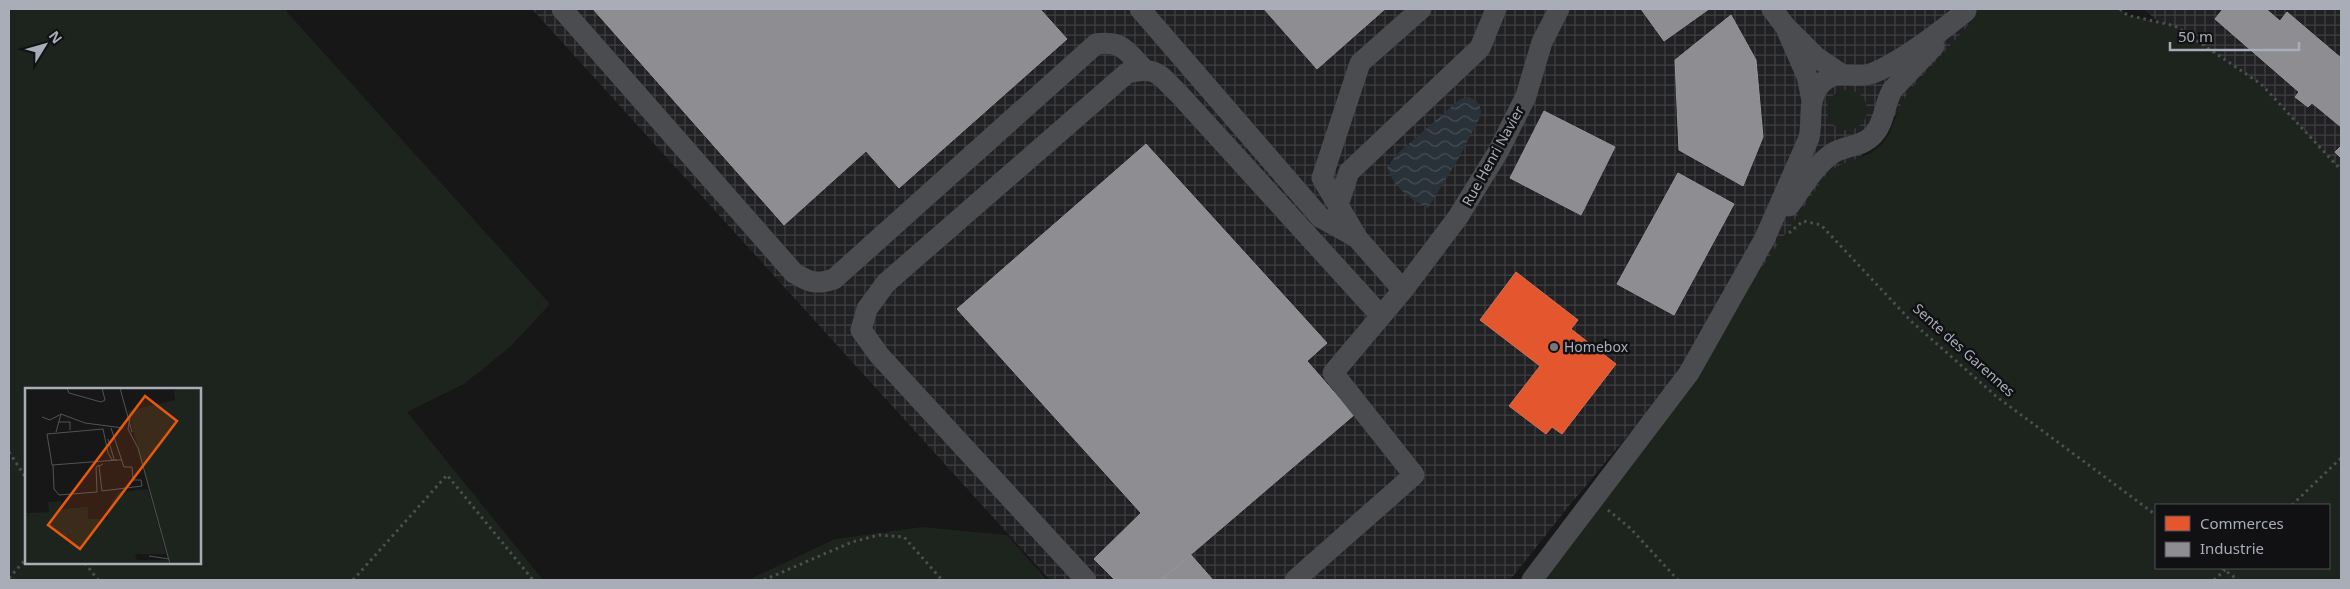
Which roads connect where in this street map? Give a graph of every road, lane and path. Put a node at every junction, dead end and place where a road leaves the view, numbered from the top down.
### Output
1 (562, 9) edge
2 (1140, 9) edge
3 (1421, 9) edge
4 (1496, 9) edge
5 (1559, 9) edge
6 (1772, 9) edge
7 (2120, 9) edge
8 (1967, 10) edge
9 (1785, 26) junction
10 (1144, 69) junction
11 (1850, 74) junction
12 (1812, 110) junction
13 (1884, 112) junction
14 (1848, 146) junction
15 (2341, 170) edge
16 (1338, 205) junction
17 (1358, 239) junction
18 (1764, 240) junction
19 (1403, 290) junction
20 (1381, 316) junction
21 (9, 452) edge
22 (2341, 458) edge
23 (25, 476) edge
24 (1595, 499) junction
25 (2293, 504) edge
26 (2155, 514) edge
27 (25, 560) edge
28 (86, 564) edge
29 (2224, 569) edge
30 (2226, 569) edge
31 (9, 578) edge
32 (98, 580) edge
33 (353, 580) edge
34 (533, 580) edge
35 (764, 580) edge
36 (942, 580) edge
37 (1086, 580) edge
38 (1295, 580) edge
39 (1532, 580) edge
40 (1678, 580) edge
41 (2214, 580) edge
42 (2238, 580) edge

1 - 10 street
2 - 17 street
3 - 16 street
4 - 16 street
5 - 19 street, Rue Henri Navier
6 - 9 street
7 - 15 path
8 - 11 street
8 - 13 street
9 - 11 street
9 - 12 street
10 - 20 street
10 - 37 street
11 - 12 street
11 - 13 street
12 - 14 street
12 - 18 street
13 - 14 street
14 - 18 street
16 - 17 street
17 - 19 street
18 - 24 street
18 - 26 path, Sente des Garennes
19 - 20 street, Rue Henri Navier
20 - 38 street, Rue Henri Navier
21 - 23 path
22 - 25 path
24 - 39 street
24 - 40 path
27 - 31 path
28 - 32 path
29 - 41 path
30 - 42 path
33 - 34 path
35 - 36 path

